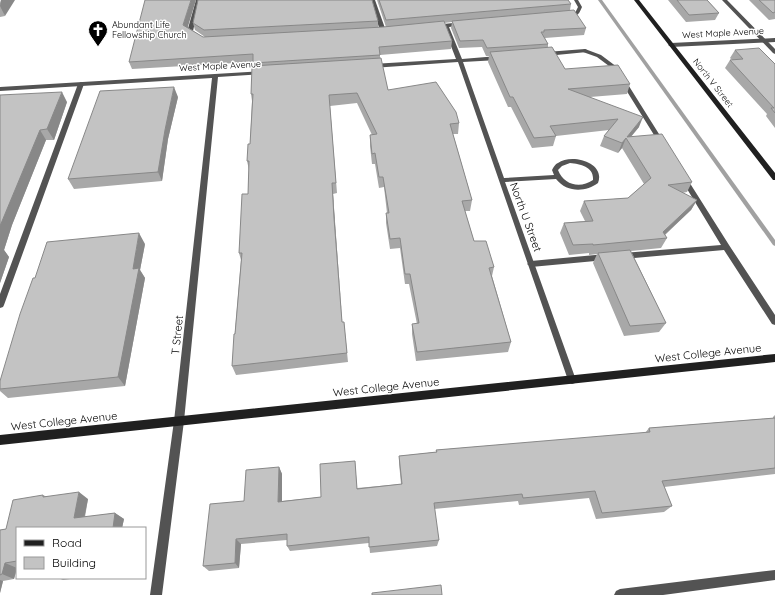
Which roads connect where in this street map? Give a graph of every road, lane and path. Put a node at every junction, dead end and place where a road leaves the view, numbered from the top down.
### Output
1 (198, 0) edge
2 (373, 0) edge
3 (576, 0) edge
4 (636, 0) edge
5 (724, 0) edge
6 (564, 14) edge
7 (468, 23) edge
8 (446, 26) junction
9 (430, 27) edge
10 (390, 30) edge
11 (382, 31) junction
12 (375, 32) edge
13 (200, 38) edge
14 (763, 40) junction
15 (775, 40) edge
16 (672, 45) junction
17 (775, 52) edge
18 (538, 55) edge
19 (507, 58) edge
20 (460, 61) junction
21 (366, 67) edge
22 (271, 72) edge
23 (215, 76) junction
24 (81, 84) junction
25 (0, 89) edge
26 (664, 147) edge
27 (681, 174) edge
28 (557, 177) junction
29 (775, 178) edge
30 (501, 180) junction
31 (726, 246) junction
32 (531, 264) junction
33 (0, 305) edge
34 (775, 322) edge
35 (775, 358) edge
36 (572, 380) junction
37 (179, 421) junction
38 (0, 440) edge
39 (775, 575) edge
40 (156, 595) edge
41 (620, 595) edge

1 - 13 street
2 - 11 street
3 - 6 street
4 - 16 street, North V Street
5 - 14 street
7 - 8 street
8 - 9 street
8 - 20 street, North U Street
10 - 11 street
11 - 12 street
14 - 15 street, West Maple Avenue
14 - 16 street, West Maple Avenue
14 - 17 street
16 - 29 street, North V Street
18 - 26 street
19 - 20 street
20 - 21 street
20 - 30 street, North U Street
22 - 23 street, West Maple Avenue
23 - 24 street, West Maple Avenue
23 - 37 street, T Street
24 - 25 street, West Maple Avenue
24 - 33 street
27 - 31 street
28 - 28 street
28 - 30 street
30 - 32 street, North U Street
31 - 32 street
31 - 34 street
32 - 36 street, North U Street
35 - 36 street, West College Avenue
36 - 37 street, West College Avenue
37 - 38 street, West College Avenue
37 - 40 street, T Street
39 - 41 street

